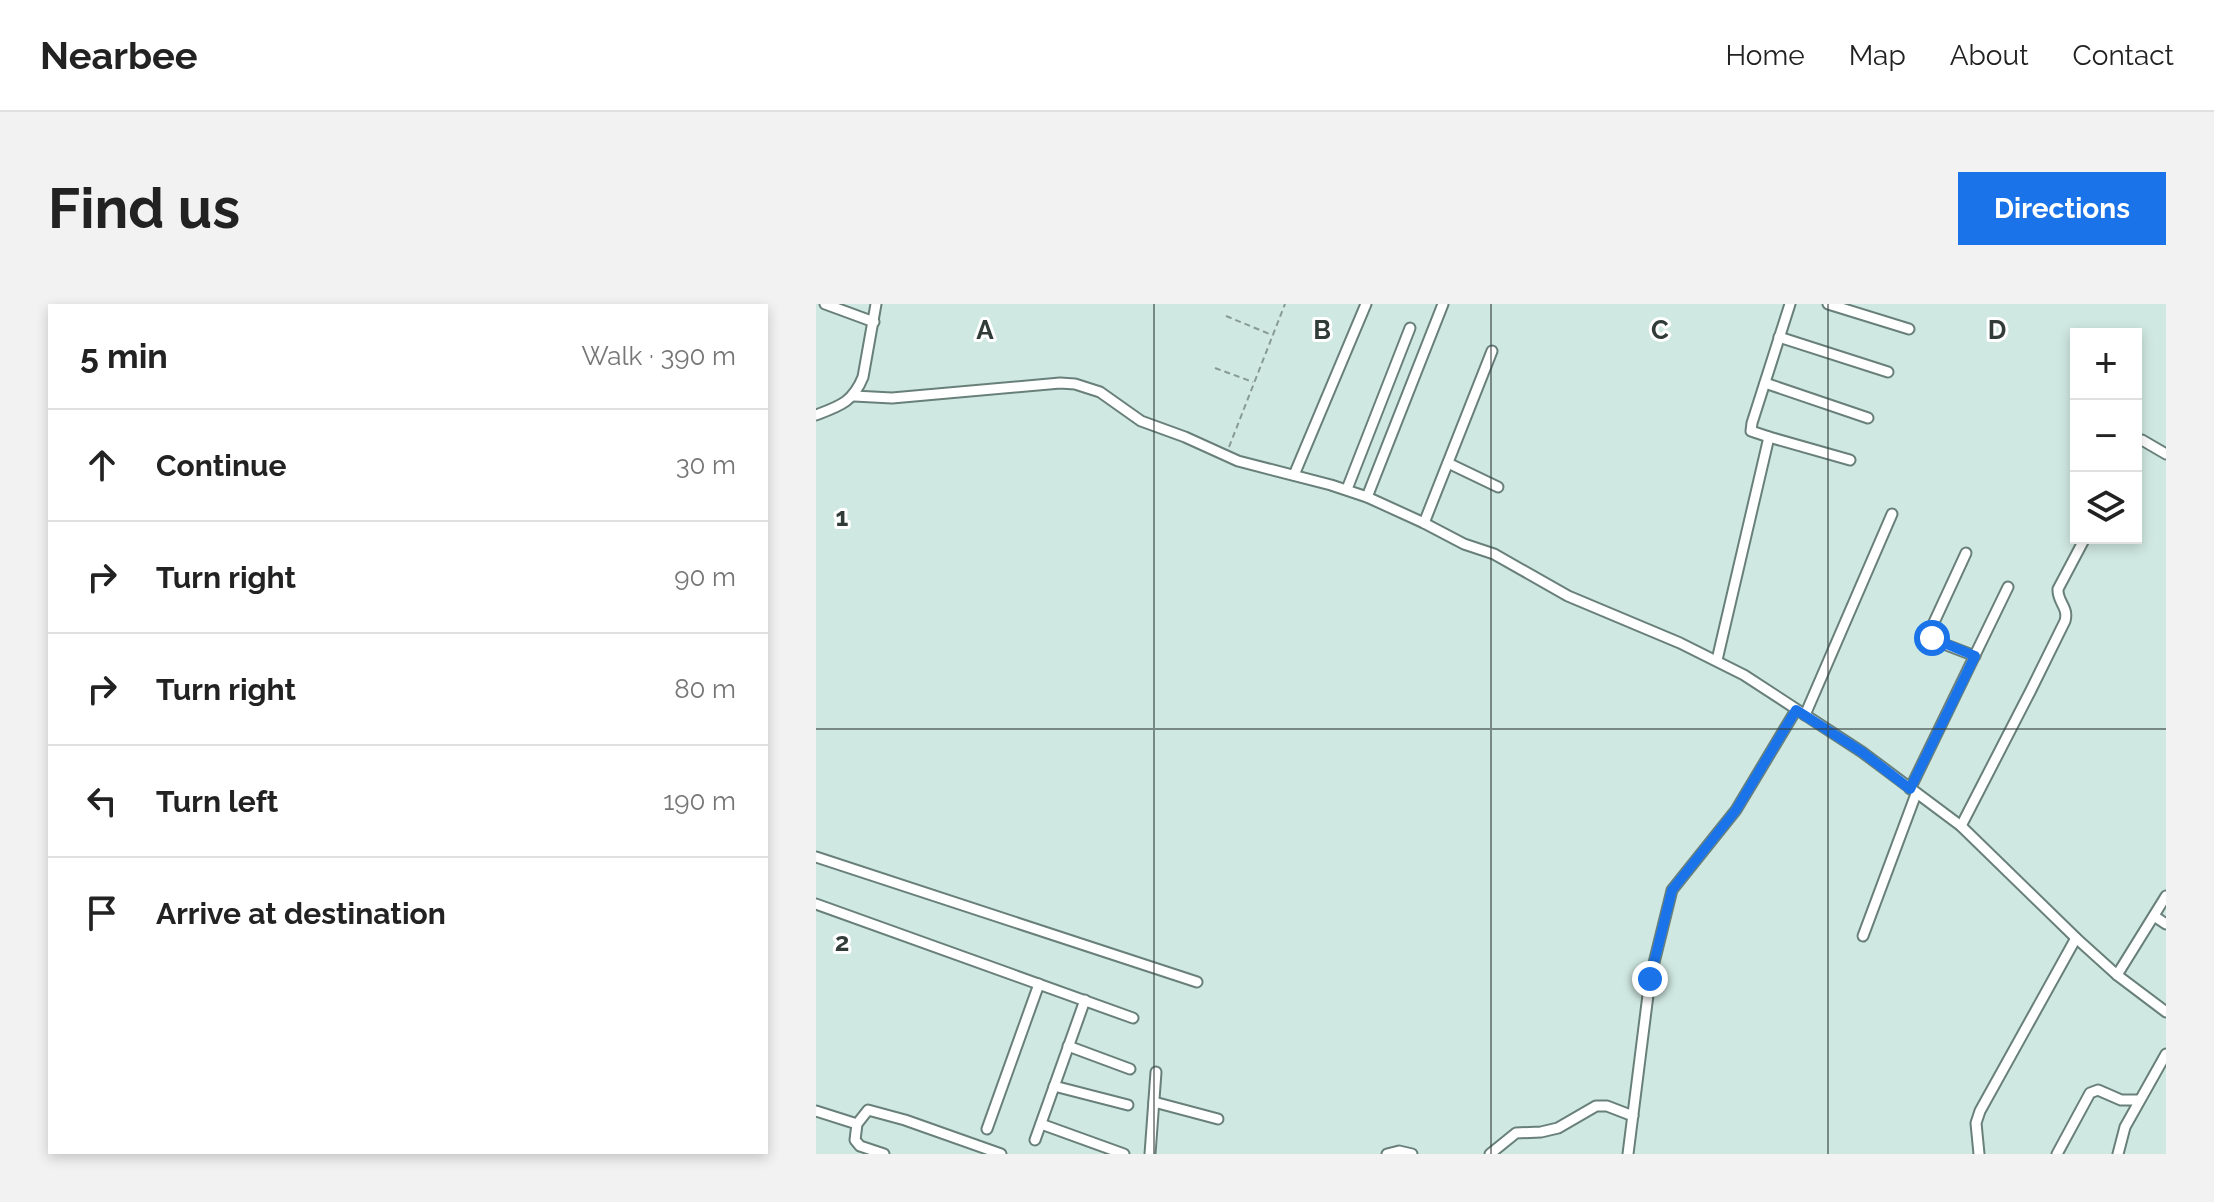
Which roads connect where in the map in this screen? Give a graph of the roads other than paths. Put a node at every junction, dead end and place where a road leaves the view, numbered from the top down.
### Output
1 (825, 304) edge
2 (876, 304) edge
3 (1366, 304) edge
4 (1443, 304) edge
5 (1790, 304) edge
6 (1828, 304) edge
7 (874, 322) junction
8 (1410, 328) dead end
9 (1909, 329) dead end
10 (1779, 337) junction
11 (1492, 351) dead end
12 (1888, 372) dead end
13 (1765, 383) junction
14 (854, 396) junction
15 (816, 415) edge
16 (1868, 418) dead end
17 (1769, 437) junction
18 (2142, 440) edge
19 (2166, 454) edge
20 (1850, 460) dead end
21 (1448, 463) junction
22 (1294, 475) junction
23 (1498, 487) dead end
24 (1347, 489) junction
25 (1367, 497) junction
26 (1892, 514) dead end
27 (1424, 523) junction
28 (2082, 544) edge
29 (1966, 553) dead end
30 (2008, 587) dead end
31 (1975, 656) junction
32 (1717, 660) junction
33 (1800, 712) junction
34 (1913, 792) junction
35 (1961, 826) junction
36 (816, 857) edge
37 (2166, 896) edge
38 (816, 904) edge
39 (2154, 916) junction
40 (2166, 924) edge
41 (1863, 936) dead end
42 (2076, 938) junction
43 (2117, 975) junction
44 (1197, 982) dead end
45 (1039, 984) junction
46 (1085, 1000) junction
47 (2166, 1012) edge
48 (1133, 1018) dead end
49 (1068, 1046) junction
50 (2166, 1054) edge
51 (1130, 1069) dead end
52 (1156, 1072) dead end
53 (1054, 1086) junction
54 (2139, 1100) junction
55 (1154, 1102) junction
56 (1128, 1105) dead end
57 (816, 1111) edge
58 (1633, 1116) junction
59 (1218, 1119) dead end
60 (857, 1124) junction
61 (1041, 1124) junction
62 (987, 1129) dead end
63 (1035, 1140) dead end
64 (884, 1154) edge
65 (1001, 1154) edge
66 (1124, 1154) edge
67 (1150, 1154) edge
68 (1387, 1154) edge
69 (1412, 1154) edge
70 (1490, 1154) edge
71 (1628, 1154) edge
72 (1979, 1154) edge
73 (2057, 1154) edge
74 (2118, 1154) edge

1 - 7 street
2 - 7 street
3 - 22 street
4 - 25 street
5 - 10 street
6 - 9 street
7 - 14 street
8 - 24 street
10 - 12 street
10 - 13 street
11 - 21 street
13 - 16 street
13 - 17 street
14 - 15 street
14 - 22 street
17 - 20 street
17 - 32 street
18 - 19 street
21 - 23 street
21 - 27 street
22 - 24 street
24 - 25 street
25 - 27 street
26 - 33 street
27 - 32 street
28 - 35 street
29 - 31 street
30 - 31 street
31 - 34 street
32 - 33 street
33 - 34 street
33 - 58 street
34 - 35 street
34 - 41 street
35 - 42 street
36 - 44 street
37 - 39 street
38 - 45 street
39 - 40 street
39 - 43 street
42 - 43 street
42 - 72 street
43 - 47 street
45 - 46 street
45 - 62 street
46 - 48 street
46 - 49 street
49 - 51 street
49 - 53 street
50 - 54 street
52 - 55 street
53 - 56 street
53 - 61 street
54 - 73 street
54 - 74 street
55 - 59 street
55 - 67 street
57 - 60 street
58 - 70 street
58 - 71 street
60 - 64 street
60 - 65 street
61 - 63 street
61 - 66 street
68 - 69 street

